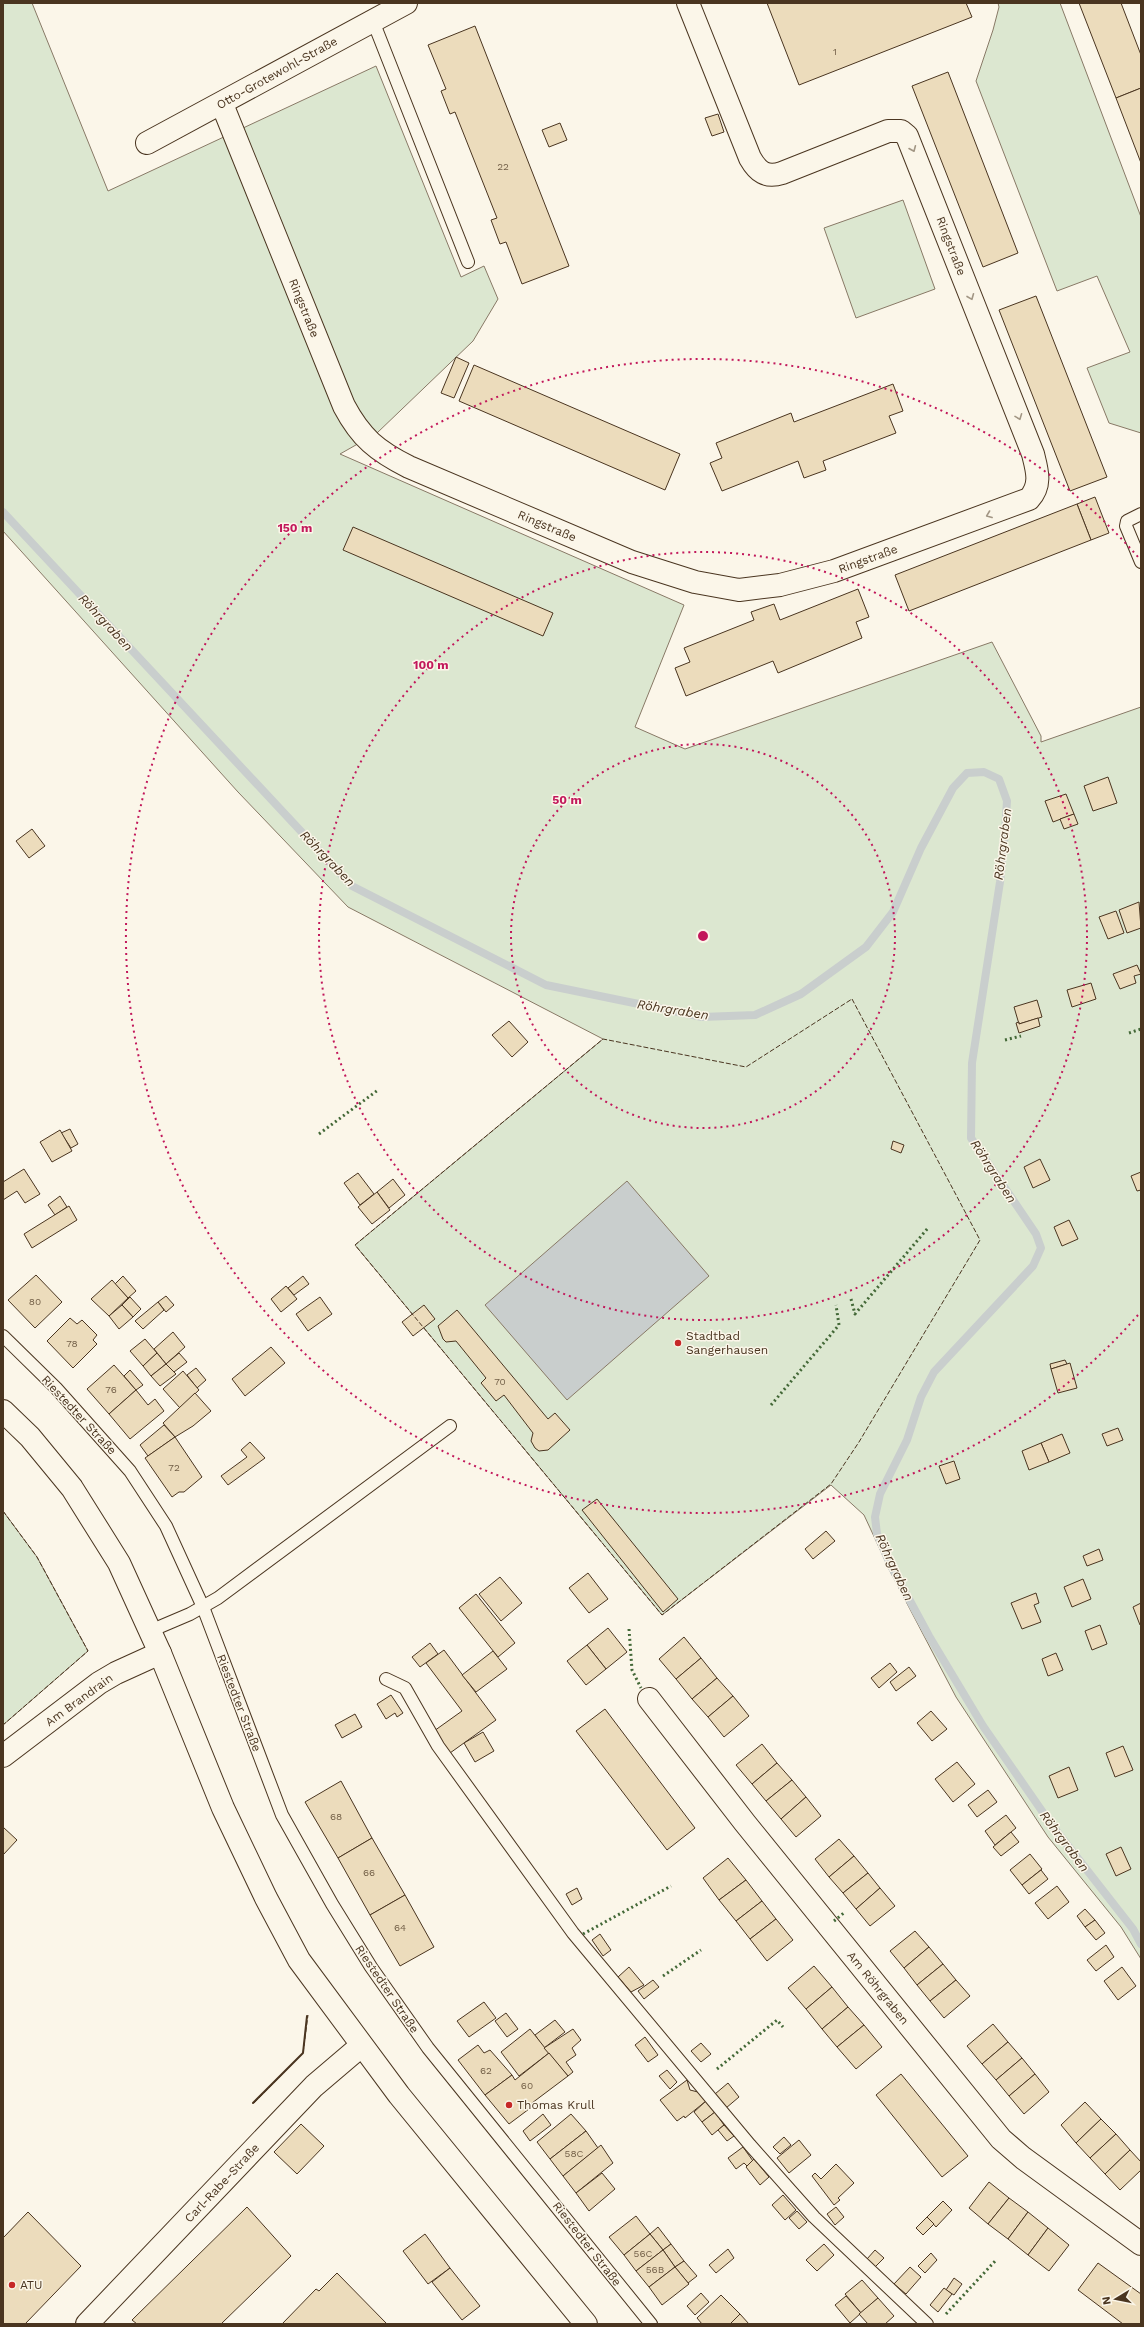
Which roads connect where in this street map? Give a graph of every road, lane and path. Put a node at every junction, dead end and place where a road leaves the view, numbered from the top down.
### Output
1 (406, 3) edge
2 (688, 3) edge
3 (373, 21) junction
4 (222, 104) junction
5 (147, 143) dead end
6 (468, 262) dead end
7 (1141, 514) edge
8 (1141, 562) edge
9 (3, 1336) edge
10 (3, 1411) edge
11 (450, 1426) dead end
12 (203, 1607) junction
13 (150, 1631) junction
14 (160, 1653) junction
15 (386, 1680) dead end
16 (649, 1699) dead end
17 (3, 1756) edge
18 (361, 2046) junction
19 (1141, 2244) edge
20 (87, 2324) edge
21 (586, 2324) edge
22 (651, 2324) edge
23 (927, 2324) edge

1 - 3 street, Otto-Grotewohl-Straße
2 -> 4 street, Ringstraße
3 - 4 street, Otto-Grotewohl-Straße
3 - 6 lane
4 - 5 street, Otto-Grotewohl-Straße
7 - 8 lane
9 - 12 lane, Riestedter Straße
10 - 13 street
11 - 12 lane
12 - 13 lane
12 - 22 lane, Riestedter Straße
13 - 14 street
14 - 17 street, Am Brandrain
14 - 18 street
15 - 23 lane
16 - 19 street, Am Röhrgraben
18 - 20 street, Carl-Rabe-Straße
18 - 21 street

